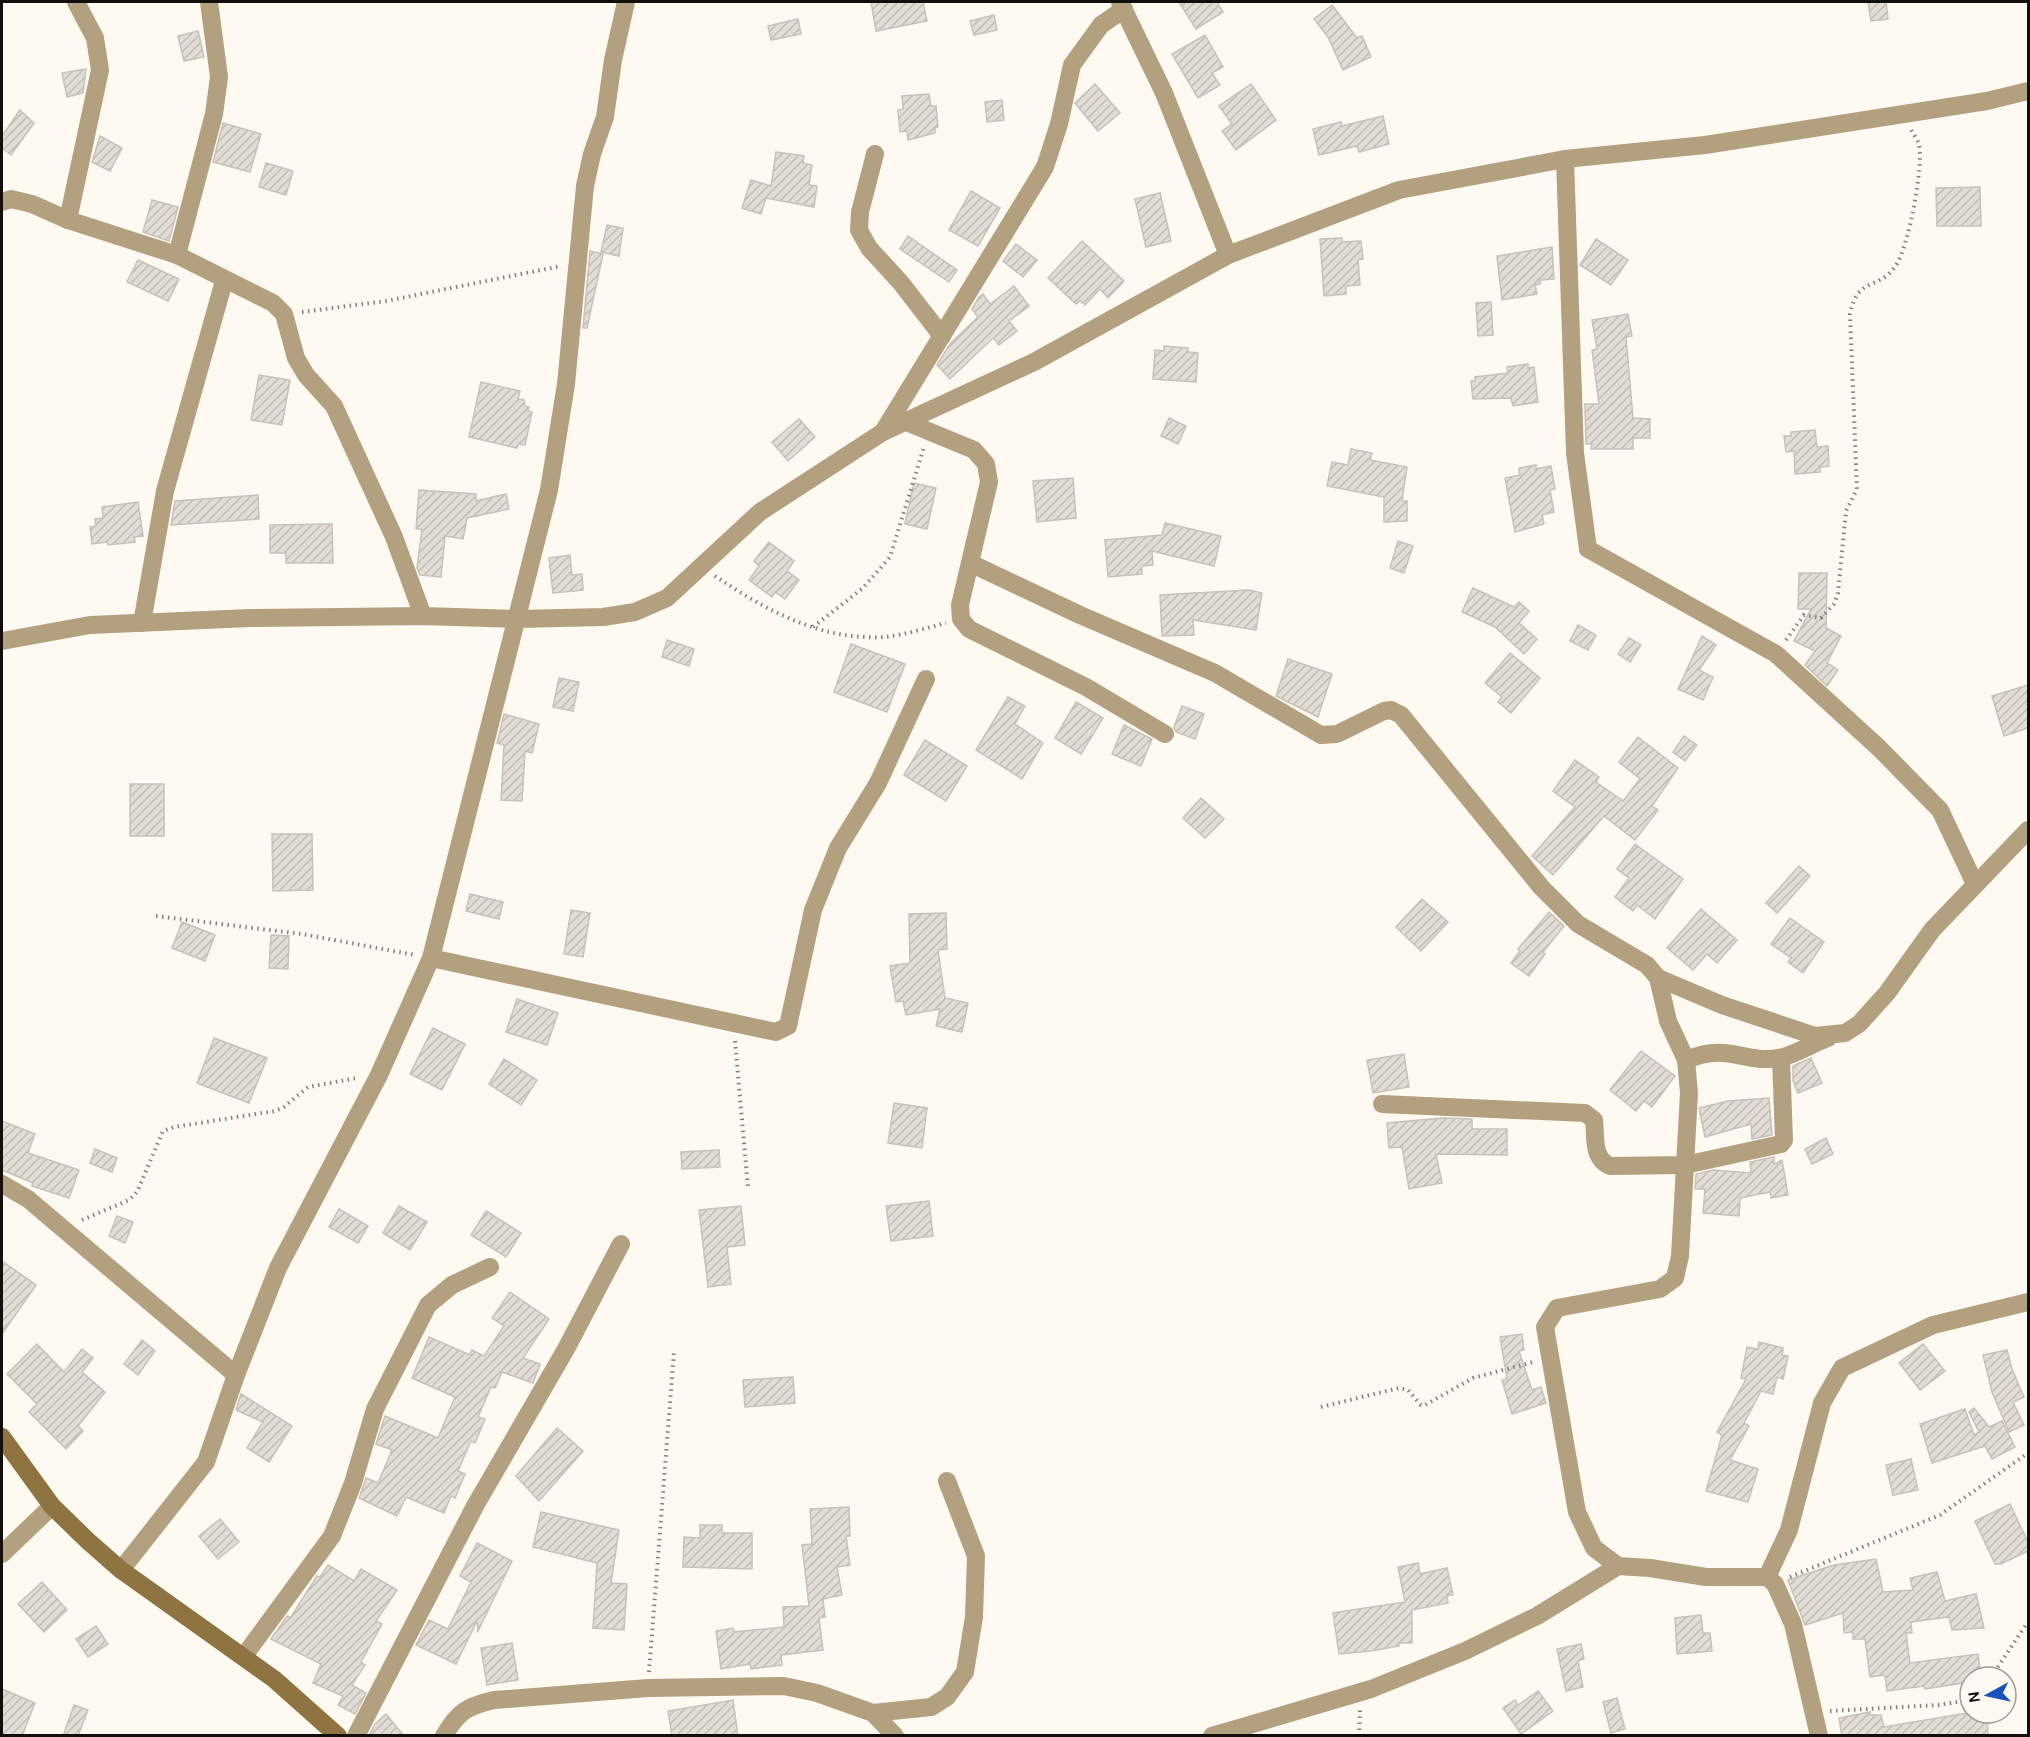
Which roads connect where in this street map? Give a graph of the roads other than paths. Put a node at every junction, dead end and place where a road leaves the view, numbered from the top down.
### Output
1 (76, 2) edge
2 (209, 2) edge
3 (626, 2) edge
4 (1122, 5) edge
5 (2028, 91) edge
6 (875, 154) dead end
7 (1565, 159) junction
8 (2, 202) edge
9 (68, 220) junction
10 (177, 255) junction
11 (1228, 255) junction
12 (224, 281) junction
13 (942, 336) junction
14 (904, 421) junction
15 (883, 432) junction
16 (970, 563) junction
17 (423, 616) junction
18 (518, 619) junction
19 (142, 623) junction
20 (2, 641) edge
21 (926, 679) dead end
22 (1165, 734) dead end
23 (2028, 830) edge
24 (1975, 884) junction
25 (430, 958) junction
26 (1658, 978) junction
27 (1832, 1036) junction
28 (1781, 1058) junction
29 (1686, 1060) junction
30 (1382, 1104) dead end
31 (1685, 1165) junction
32 (2, 1184) edge
33 (621, 1244) dead end
34 (490, 1267) dead end
35 (2028, 1302) edge
36 (236, 1375) junction
37 (2, 1437) edge
38 (947, 1481) dead end
39 (52, 1506) junction
40 (2, 1554) edge
41 (1618, 1566) junction
42 (121, 1570) junction
43 (1771, 1580) junction
44 (244, 1656) junction
45 (873, 1713) junction
46 (338, 1736) edge
47 (356, 1736) edge
48 (444, 1736) edge
49 (895, 1736) edge
50 (1212, 1736) edge
51 (1819, 1736) edge

1 - 9 street
2 - 10 street
3 - 18 street
4 - 11 street
4 - 13 street
5 - 7 street
6 - 13 street
7 - 11 street
7 - 24 street
8 - 9 street
9 - 10 street
10 - 12 street
11 - 14 street
12 - 17 street
12 - 19 street
13 - 15 street
14 - 15 street
14 - 16 street
15 - 18 street
16 - 22 street
16 - 26 street
17 - 18 street
17 - 19 street
18 - 25 street
19 - 20 street
21 - 25 street
23 - 24 street
24 - 27 street
25 - 36 street
26 - 27 street
26 - 29 street
27 - 28 street
28 - 29 street
28 - 31 street
29 - 31 street
30 - 31 street
31 - 41 street
32 - 36 street
33 - 47 street
34 - 44 street
35 - 43 street
36 - 42 street
37 - 39 street
38 - 45 street
39 - 40 street
39 - 42 street
41 - 43 street
41 - 50 street
42 - 44 street
43 - 51 street
44 - 46 street
45 - 48 street
45 - 49 street

